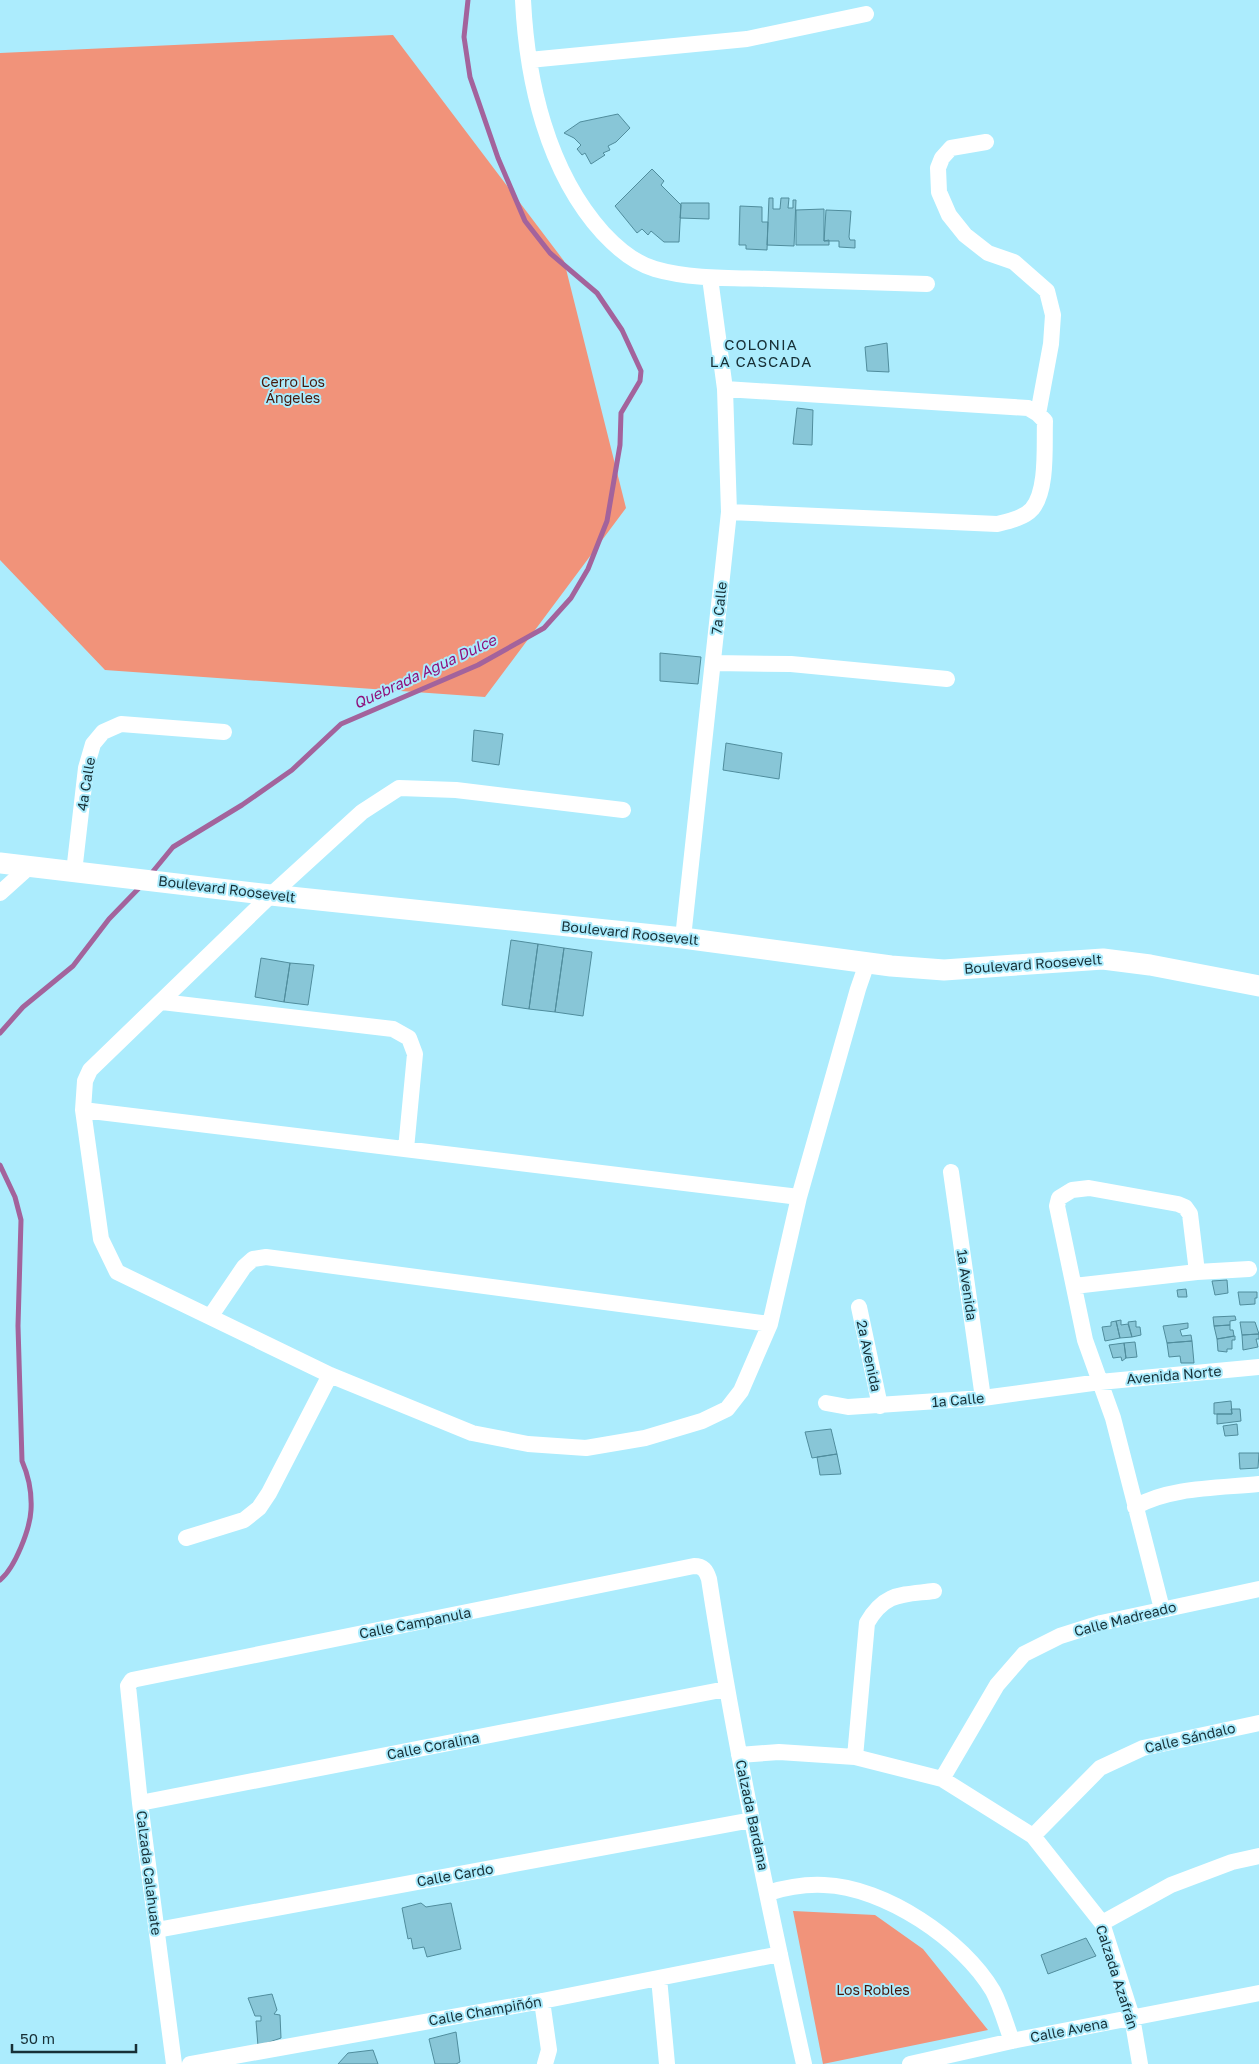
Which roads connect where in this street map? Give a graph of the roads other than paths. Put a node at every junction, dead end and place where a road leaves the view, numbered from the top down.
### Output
1 (525, 1) edge
2 (866, 14) dead end
3 (529, 60) junction
4 (986, 142) dead end
5 (710, 278) junction
6 (927, 284) dead end
7 (725, 389) junction
8 (1038, 414) junction
9 (729, 512) junction
10 (713, 663) junction
11 (947, 679) dead end
12 (224, 732) dead end
13 (622, 810) dead end
14 (0, 862) edge
15 (30, 866) junction
16 (74, 872) junction
17 (0, 893) edge
18 (271, 895) junction
19 (682, 938) junction
20 (868, 963) junction
21 (1259, 986) edge
22 (162, 1002) junction
23 (83, 1110) junction
24 (406, 1149) junction
25 (951, 1172) dead end
26 (799, 1197) junction
27 (1249, 1269) dead end
28 (1197, 1272) junction
29 (1074, 1286) junction
30 (859, 1307) dead end
31 (210, 1317) junction
32 (770, 1324) junction
33 (1259, 1367) edge
34 (330, 1375) junction
35 (1094, 1382) junction
36 (983, 1398) junction
37 (826, 1404) dead end
38 (880, 1406) junction
39 (1259, 1484) edge
40 (1135, 1507) junction
41 (186, 1538) dead end
42 (701, 1567) joint
43 (1259, 1589) edge
44 (934, 1590) dead end
45 (1162, 1609) junction
46 (129, 1682) joint
47 (726, 1689) junction
48 (1259, 1723) edge
49 (739, 1755) junction
50 (855, 1757) junction
51 (942, 1779) junction
52 (140, 1803) junction
53 (752, 1820) junction
54 (1032, 1836) junction
55 (1259, 1856) edge
56 (768, 1893) junction
57 (1102, 1923) junction
58 (157, 1930) junction
59 (780, 1954) junction
60 (659, 1978) junction
61 (1259, 1993) edge
62 (542, 2001) junction
63 (1132, 2018) junction
64 (1012, 2041) junction
65 (174, 2064) edge
66 (190, 2064) edge
67 (545, 2064) edge
68 (667, 2064) edge
69 (804, 2064) edge
70 (910, 2064) edge
71 (1140, 2064) edge

1 - 3 street
2 - 3 street
3 - 5 street
4 - 8 street
5 - 6 street
5 - 7 street, 7a Calle
7 - 8 street
7 - 9 street, 7a Calle
8 - 9 street
9 - 10 street, 7a Calle
10 - 11 street
10 - 19 street, 7a Calle
12 - 16 street, 4a Calle
13 - 18 street
14 - 15 main road, Boulevard Roosevelt
15 - 16 main road, Boulevard Roosevelt
15 - 17 street
16 - 18 main road, Boulevard Roosevelt
18 - 19 main road, Boulevard Roosevelt
18 - 22 street
19 - 20 main road, Boulevard Roosevelt
20 - 21 main road, Boulevard Roosevelt
20 - 26 street
22 - 23 street
22 - 24 street
23 - 24 street
23 - 31 street
24 - 26 street
25 - 36 street, 1a Avenida
26 - 32 street
27 - 28 street
28 - 29 street
28 - 29 street
29 - 35 street
30 - 38 street, 2a Avenida
31 - 32 street
31 - 34 street
32 - 34 street
33 - 35 street, Avenida Norte
34 - 41 street
35 - 36 street, 1a Calle
35 - 40 street
36 - 38 street, 1a Calle
37 - 38 street, 1a Calle
39 - 40 street
40 - 45 street
42 - 46 street, Calle Campanula
42 - 47 street, Calzada Bardana
43 - 45 street, Calle Madreado
44 - 50 street
45 - 51 street, Calle Madreado
46 - 52 street, Calzada Calahuate
47 - 49 street, Calzada Bardana
47 - 52 street, Calle Coralina
48 - 54 street, Calle Sándalo
49 - 50 street, Calzada Azafrán
49 - 53 street, Calzada Bardana
50 - 51 street, Calzada Azafrán
51 - 54 street, Calzada Azafrán
52 - 58 street, Calzada Calahuate
53 - 56 street, Calzada Bardana
53 - 58 street, Calle Cardo
54 - 57 street, Calzada Azafrán
55 - 57 street
56 - 59 street, Calzada Bardana
56 - 64 street
57 - 63 street, Calzada Azafrán
58 - 65 street, Calzada Calahuate
59 - 60 street, Calle Champiñón
59 - 69 street, Calzada Bardana
60 - 62 street, Calle Champiñón
60 - 68 street
61 - 63 street, Calle Avena
62 - 66 street, Calle Champiñón
62 - 67 street
63 - 64 street, Calle Avena
63 - 71 street, Calzada Azafrán
64 - 70 street, Calle Avena

